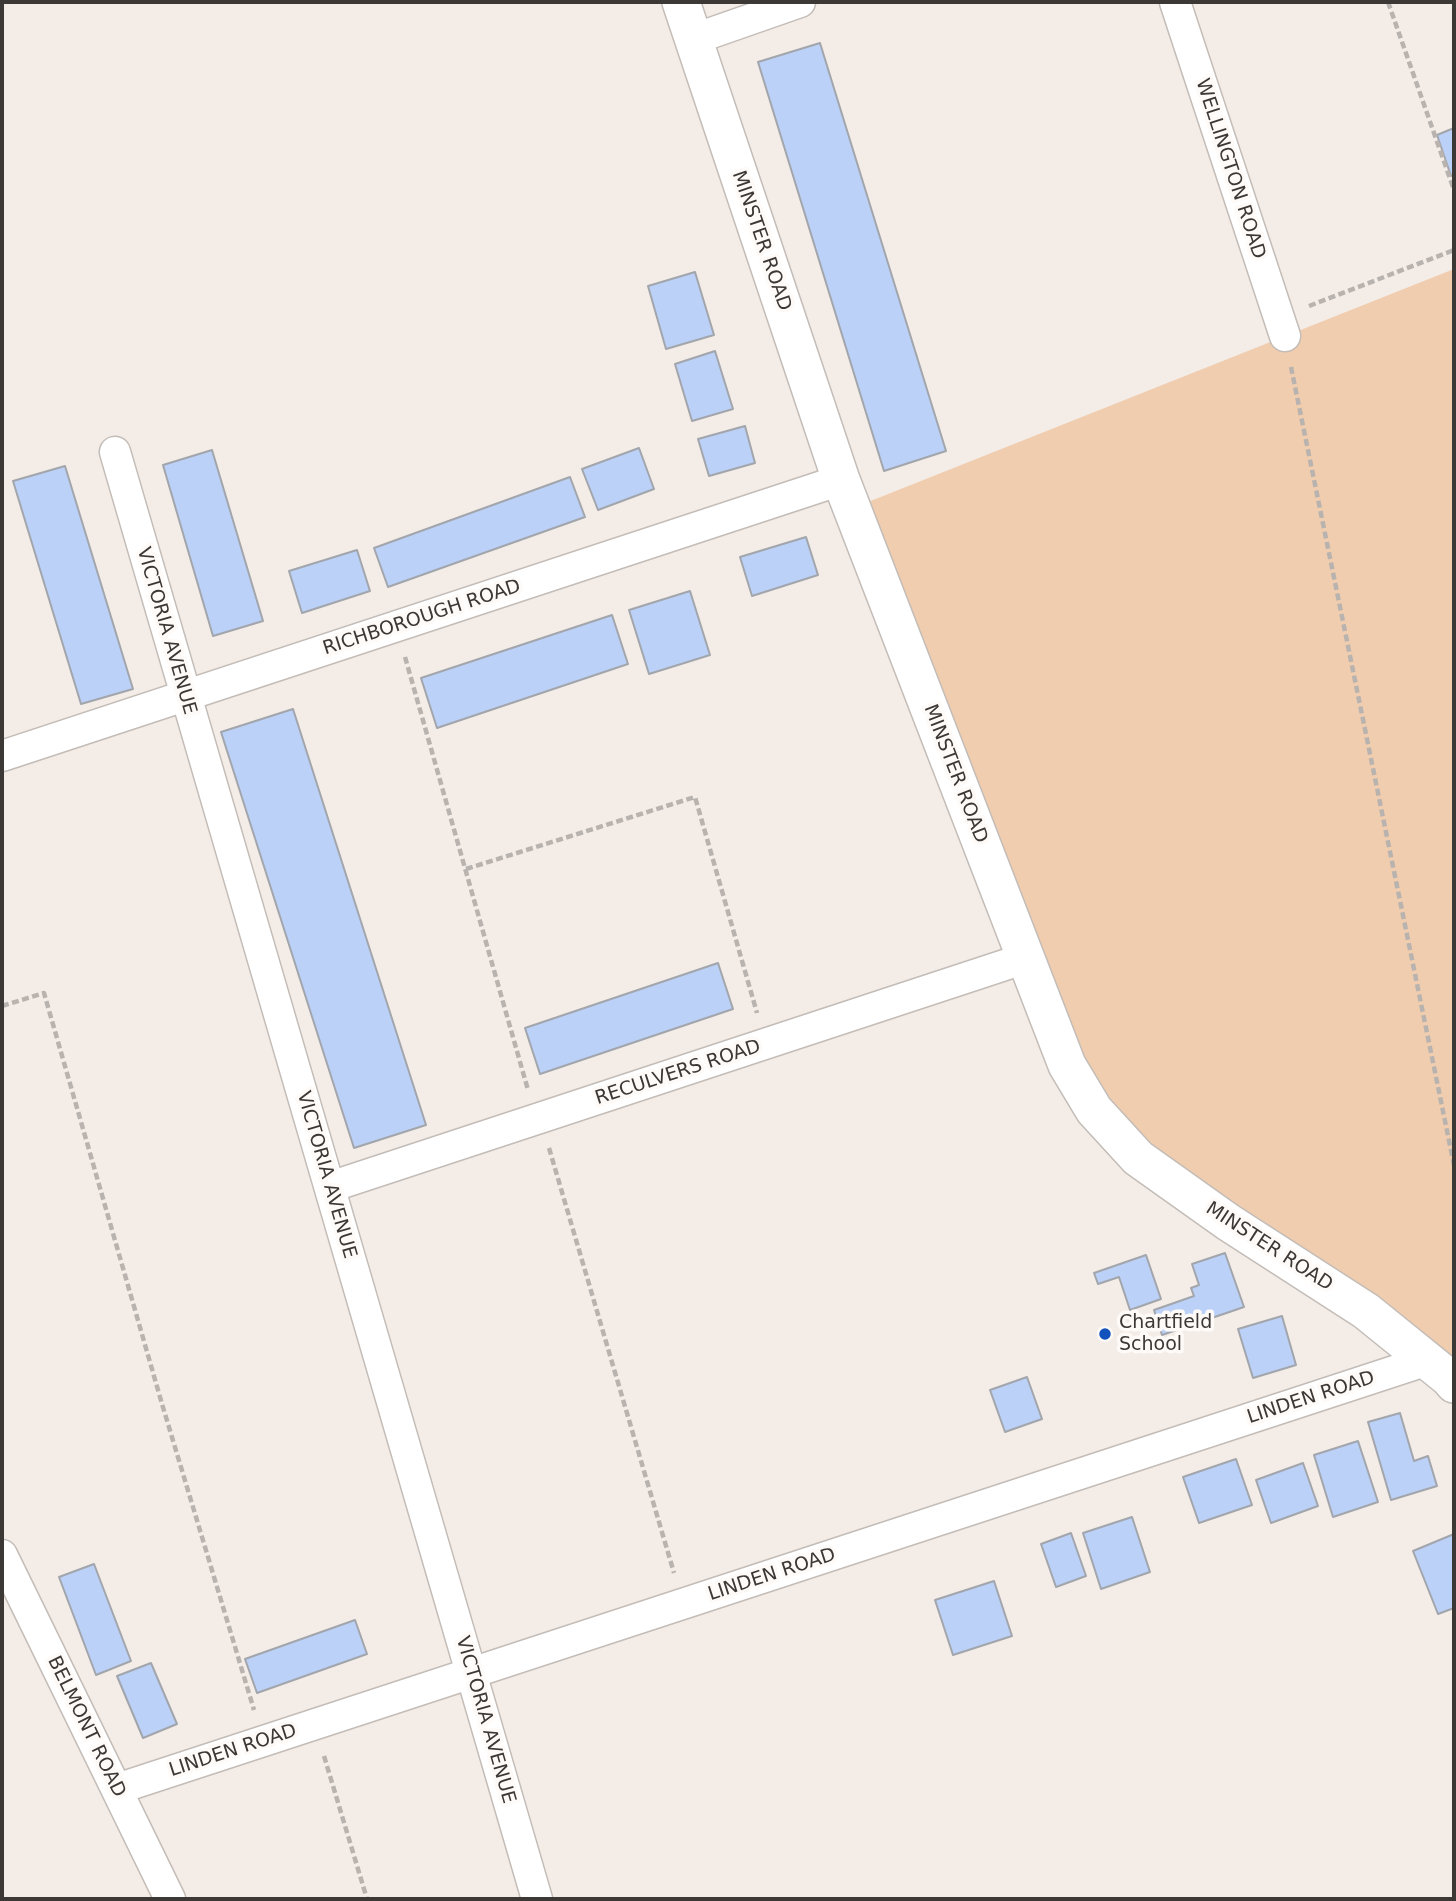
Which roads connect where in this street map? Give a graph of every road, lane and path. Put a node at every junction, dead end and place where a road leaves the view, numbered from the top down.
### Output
1 (681, 2) edge
2 (800, 2) edge
3 (1175, 2) edge
4 (1388, 2) edge
5 (694, 39) junction
6 (1454, 190) edge
7 (1454, 250) edge
8 (1282, 327) junction
9 (114, 452) dead end
10 (841, 480) junction
11 (396, 626) junction
12 (185, 695) junction
13 (2, 756) edge
14 (465, 869) junction
15 (1026, 958) junction
16 (2, 1006) edge
17 (766, 1044) junction
18 (539, 1119) junction
19 (1454, 1165) edge
20 (330, 1187) junction
21 (1446, 1374) edge
22 (2, 1555) edge
23 (684, 1604) junction
24 (471, 1674) junction
25 (315, 1725) junction
26 (263, 1741) junction
27 (117, 1789) junction
28 (170, 1899) edge
29 (367, 1899) edge
30 (537, 1899) edge

1 - 5 street, MINSTER ROAD
2 - 5 street
3 - 8 street, WELLINGTON ROAD
4 - 6 path
5 - 10 street, MINSTER ROAD
7 - 8 path
8 - 19 path
9 - 12 street, VICTORIA AVENUE
10 - 11 street, RICHBOROUGH ROAD
10 - 15 street, MINSTER ROAD
11 - 12 street, RICHBOROUGH ROAD
11 - 14 path
12 - 13 street, RICHBOROUGH ROAD
12 - 20 street, VICTORIA AVENUE
14 - 17 path
14 - 18 path
15 - 17 street, RECULVERS ROAD
15 - 21 street, MINSTER ROAD
16 - 26 path
17 - 18 street, RECULVERS ROAD
18 - 20 street, RECULVERS ROAD
18 - 23 path
20 - 24 street, VICTORIA AVENUE
21 - 23 street, LINDEN ROAD
22 - 27 street, BELMONT ROAD
23 - 24 street, LINDEN ROAD
24 - 25 street, LINDEN ROAD
24 - 30 street, VICTORIA AVENUE
25 - 26 street, LINDEN ROAD
25 - 29 path
26 - 27 street, LINDEN ROAD
27 - 28 street, BELMONT ROAD

